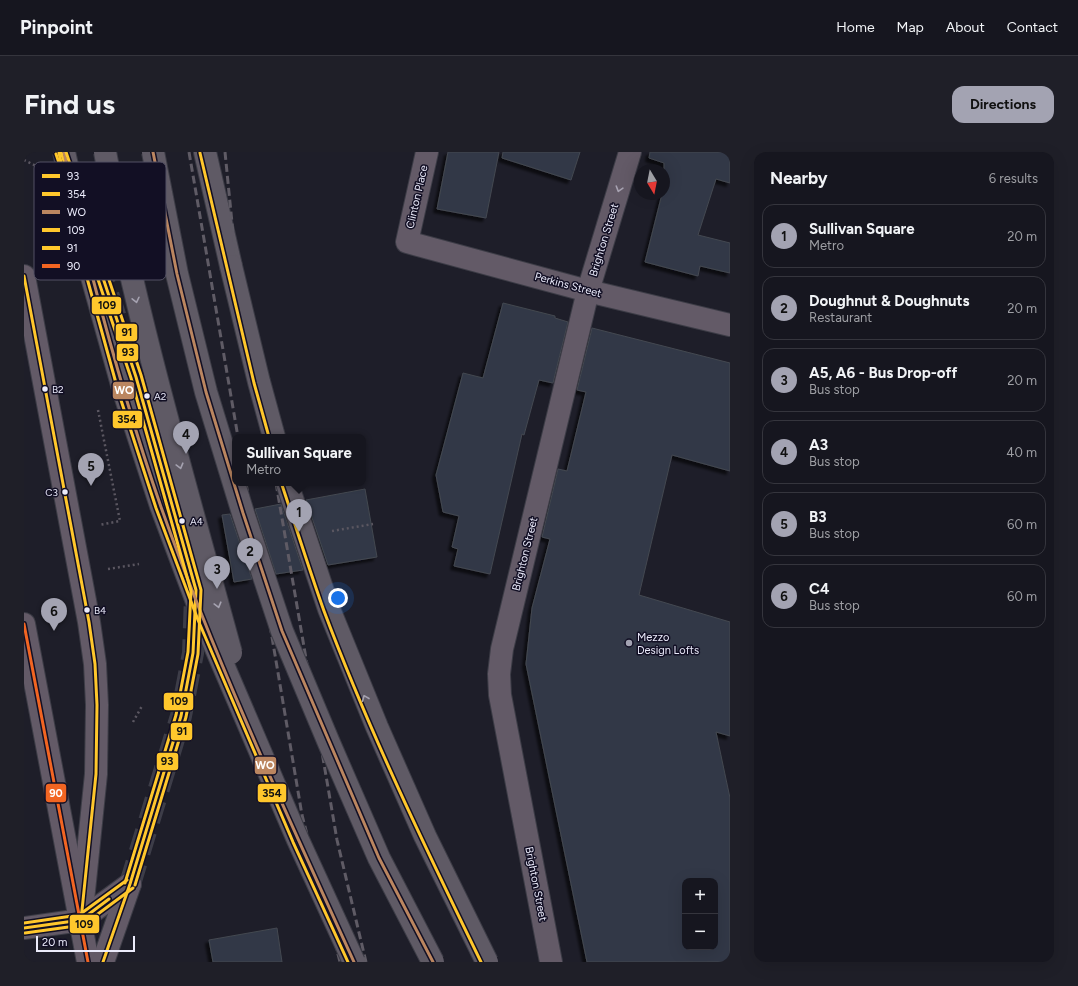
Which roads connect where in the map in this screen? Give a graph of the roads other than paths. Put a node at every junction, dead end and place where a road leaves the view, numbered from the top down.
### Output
1 (64, 152) edge
2 (105, 152) edge
3 (153, 152) edge
4 (204, 152) edge
5 (218, 152) edge
6 (427, 152) edge
7 (630, 152) edge
8 (66, 162) edge
9 (107, 162) edge
10 (155, 162) edge
11 (166, 218) edge
12 (407, 242) joint
13 (231, 266) junction
14 (24, 276) edge
15 (93, 280) edge
16 (132, 280) edge
17 (588, 291) junction
18 (730, 325) edge
19 (273, 434) edge
20 (232, 479) edge
21 (234, 486) edge
22 (288, 486) edge
23 (24, 624) edge
24 (251, 730) junction
25 (81, 920) junction
26 (24, 928) edge
27 (88, 962) edge
28 (103, 962) edge
29 (354, 962) edge
30 (433, 962) edge
31 (487, 962) edge
32 (551, 962) edge

1 - 8 highway, bridge
2 -> 9 highway, bridge
3 - 10 highway, bridge
4 - 13 highway
5 - 13 highway
6 - 12 street, Clinton Place
7 -> 17 street, Brighton Street
11 - 20 highway, bridge
12 - 17 street, Perkins Street
13 - 19 highway, bridge
14 - 25 street
15 - 24 highway, bridge
16 -> 24 highway, bridge
17 - 18 street, Perkins Street
17 - 32 street, Brighton Street
21 - 30 highway, bridge
31 -> 22 highway, bridge
23 - 25 street
24 - 29 highway, bridge
25 - 26 street
25 - 27 street
25 - 28 street

